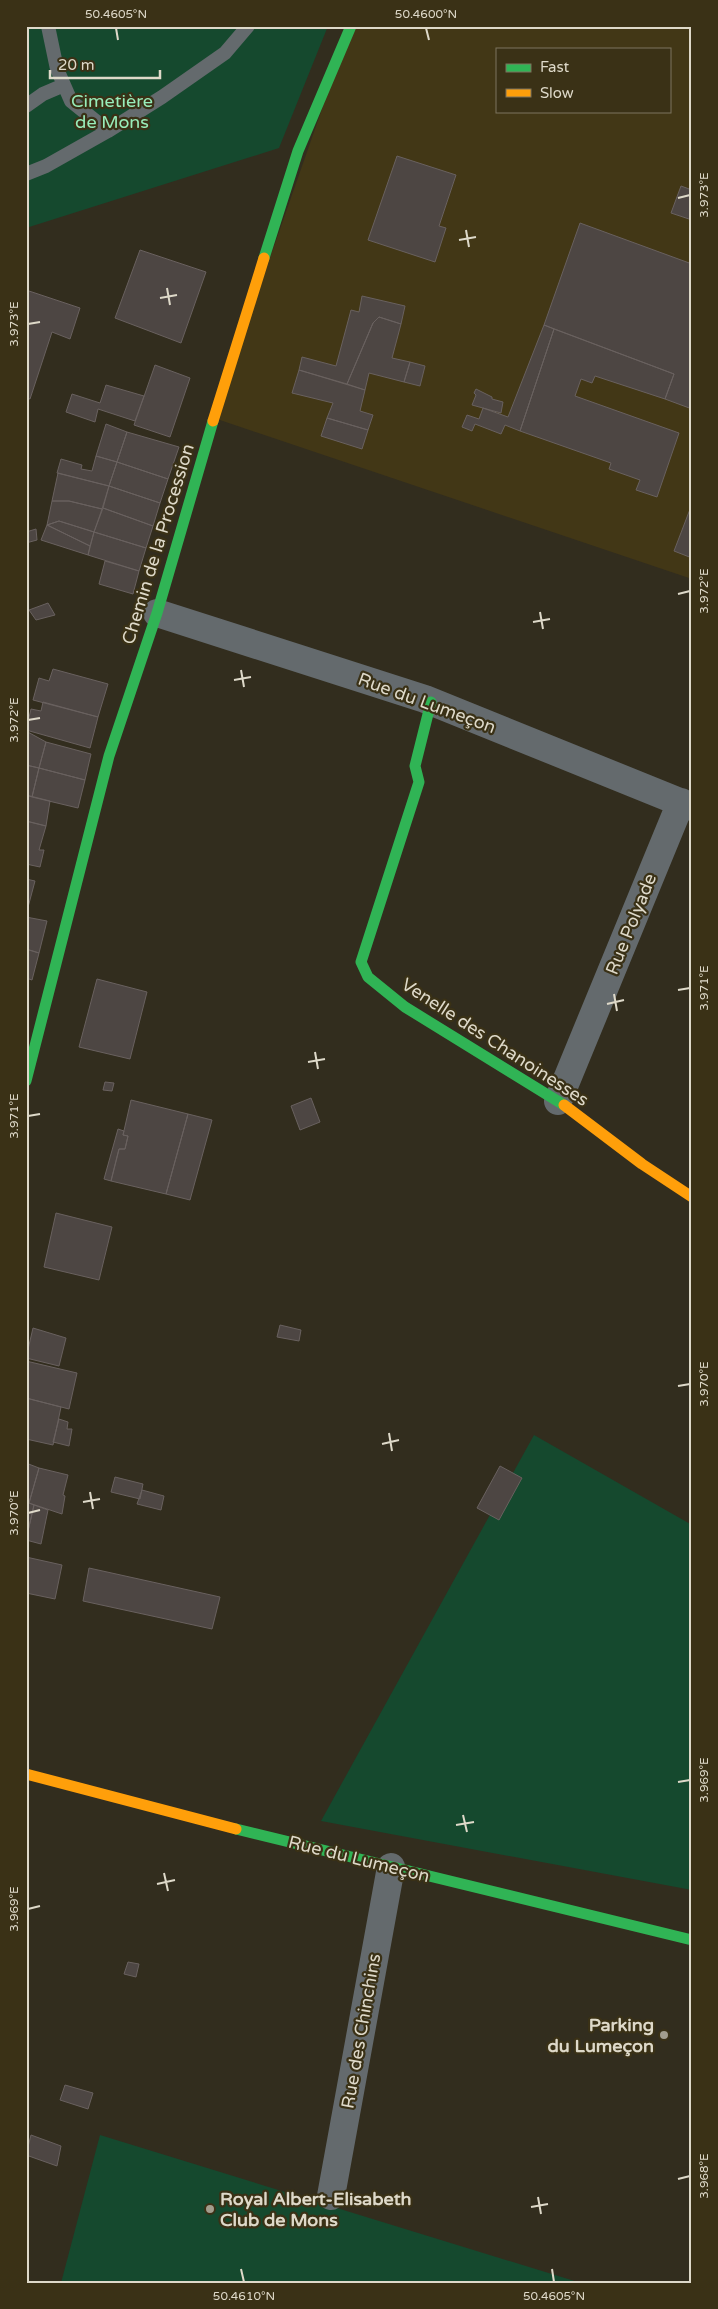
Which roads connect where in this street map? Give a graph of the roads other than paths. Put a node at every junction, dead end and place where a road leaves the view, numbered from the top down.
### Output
1 (48, 26) edge
2 (248, 26) edge
3 (351, 26) edge
4 (64, 85) junction
5 (26, 106) edge
6 (108, 131) junction
7 (26, 174) edge
8 (157, 613) junction
9 (431, 702) junction
10 (686, 805) edge
11 (26, 1081) edge
12 (558, 1101) junction
13 (692, 1197) edge
14 (26, 1774) edge
15 (391, 1867) junction
16 (692, 1940) edge
17 (331, 2196) dead end

1 - 4 lane
2 - 6 lane
3 - 8 street, Chemin de la Procession
4 - 5 lane
4 - 6 lane
6 - 7 lane
8 - 9 street, Rue du Lumeçon
8 - 11 street, Chemin de la Procession
9 - 10 street, Rue du Lumeçon
9 - 12 street, Venelle des Chanoinesses
10 - 12 street, Rue Polyade
12 - 13 street, Venelle des Chanoinesses
14 - 15 street, Rue du Lumeçon
15 - 16 street, Rue du Lumeçon
15 - 17 street, Rue des Chinchins

